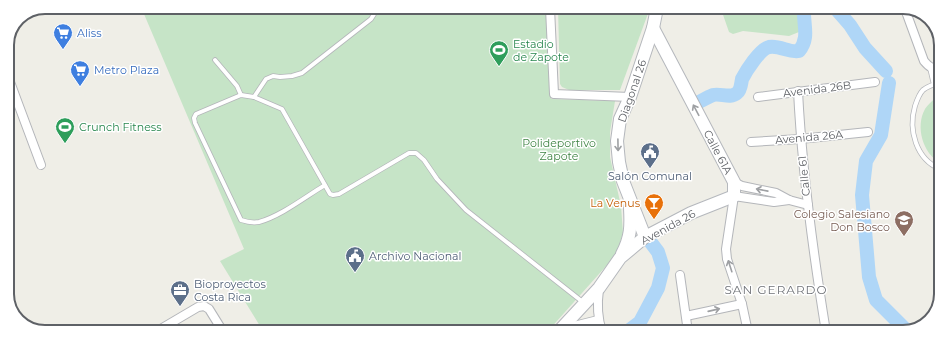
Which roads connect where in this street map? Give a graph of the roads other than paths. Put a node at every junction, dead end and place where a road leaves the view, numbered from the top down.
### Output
1 (374, 14) edge
2 (550, 14) edge
3 (656, 14) edge
4 (907, 14) edge
5 (653, 28) junction
6 (645, 52) junction
7 (216, 60) dead end
8 (669, 60) junction
9 (929, 67) junction
10 (934, 68) edge
11 (875, 82) dead end
12 (934, 85) joint
13 (798, 91) junction
14 (14, 92) edge
15 (241, 95) junction
16 (254, 97) junction
17 (630, 97) junction
18 (758, 97) dead end
19 (868, 132) dead end
20 (800, 139) junction
21 (751, 142) dead end
22 (42, 165) dead end
23 (934, 167) edge
24 (734, 182) junction
25 (325, 185) junction
26 (734, 196) junction
27 (630, 198) junction
28 (789, 200) junction
29 (808, 205) junction
30 (645, 237) junction
31 (620, 258) junction
32 (680, 275) dead end
33 (599, 288) junction
34 (584, 303) junction
35 (742, 304) junction
36 (686, 316) junction
37 (598, 320) junction
38 (167, 325) edge
39 (219, 325) edge
40 (564, 325) edge
41 (579, 325) edge
42 (600, 325) edge
43 (687, 325) edge
44 (746, 325) edge
45 (825, 325) edge

1 - 16 lane
2 - 17 street
3 - 5 street, Diagonal 26
4 - 9 street
5 - 6 street, Diagonal 26
5 - 8 street, Calle 61A
6 - 8 street
6 - 17 street, Diagonal 26
7 - 15 lane
24 -> 8 street, Calle 61A
9 - 10 street
9 - 12 lane
11 - 13 street, Avenida 26B
12 - 23 lane
13 - 18 street, Avenida 26B
13 - 20 street, Calle 61
14 - 22 street
15 - 16 lane
15 - 25 lane
16 - 25 lane
17 -> 27 street, Diagonal 26
19 - 20 street, Avenida 26A
20 - 21 street, Avenida 26A
20 - 29 street, Calle 61
24 - 26 street, Calle 61A
28 -> 24 street
25 - 34 lane
26 - 28 street
26 - 30 street, Avenida 26
35 -> 26 street, Calle 61A
27 - 30 street, Diagonal 26
27 - 31 street, Diagonal 26
28 - 29 street
29 - 45 street, Calle 61
30 - 31 street, Avenida 26
31 - 33 street, Avenida 26
32 - 36 street
33 - 34 street, Avenida 26
33 - 37 street
34 - 40 street, Avenida 26
36 -> 35 street
35 - 44 street, Calle 61A
36 - 43 street
37 - 41 street
37 - 42 street
38 - 39 street

